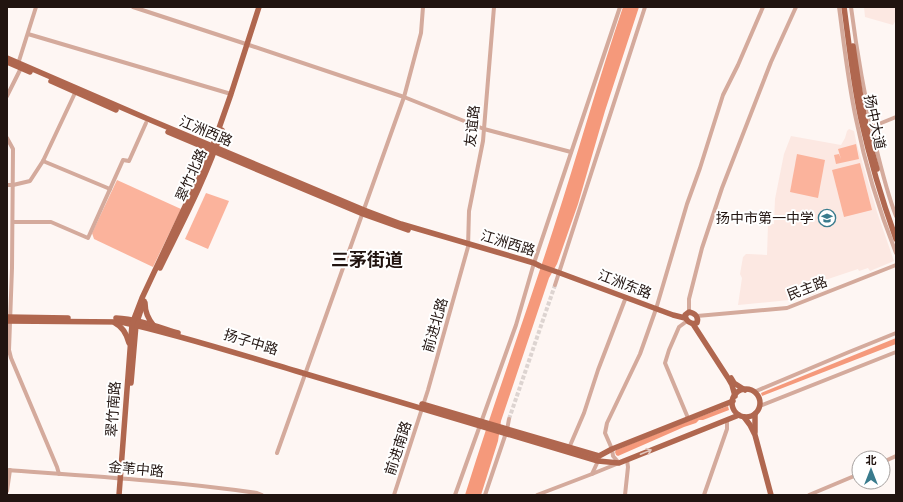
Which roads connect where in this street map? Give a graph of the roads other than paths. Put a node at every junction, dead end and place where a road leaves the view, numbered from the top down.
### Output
1 (36, 7) edge
2 (132, 7) edge
3 (258, 7) edge
4 (262, 7) edge
5 (423, 7) edge
6 (494, 7) edge
7 (620, 7) edge
8 (644, 7) edge
9 (763, 7) edge
10 (796, 7) edge
11 (839, 7) edge
12 (844, 7) edge
13 (847, 7) edge
14 (851, 7) edge
15 (28, 34) junction
16 (248, 44) junction
17 (7, 58) edge
18 (7, 62) edge
19 (19, 66) junction
20 (75, 93) junction
21 (231, 94) junction
22 (7, 96) edge
23 (404, 97) junction
24 (896, 116) edge
25 (146, 122) junction
26 (869, 128) junction
27 (484, 129) junction
28 (7, 138) edge
29 (213, 149) junction
30 (571, 152) junction
31 (43, 161) junction
32 (7, 185) edge
33 (13, 185) junction
34 (110, 189) junction
35 (363, 212) junction
36 (896, 216) edge
37 (13, 222) junction
38 (896, 228) edge
39 (896, 239) edge
40 (468, 245) junction
41 (896, 253) edge
42 (536, 265) junction
43 (896, 265) edge
44 (558, 272) junction
45 (555, 285) tunnel mouth
46 (626, 297) junction
47 (145, 300) junction
48 (656, 309) junction
49 (689, 312) junction
50 (697, 316) junction
51 (9, 319) edge
52 (686, 320) junction
53 (111, 322) junction
54 (134, 323) junction
55 (695, 324) junction
56 (154, 326) junction
57 (896, 333) edge
58 (130, 346) junction
59 (896, 352) edge
60 (306, 372) junction
61 (744, 390) junction
62 (754, 392) junction
63 (734, 398) junction
64 (423, 406) junction
65 (760, 406) junction
66 (755, 414) junction
67 (742, 416) junction
68 (688, 418) junction
69 (509, 419) tunnel mouth
70 (727, 420) junction
71 (482, 424) junction
72 (504, 431) junction
73 (755, 435) junction
74 (569, 448) junction
75 (612, 449) junction
76 (277, 452) dead end
77 (599, 459) junction
78 (627, 460) junction
79 (619, 463) junction
80 (9, 470) edge
81 (59, 474) junction
82 (592, 474) junction
83 (851, 477) edge
84 (122, 479) junction
85 (7, 491) edge
86 (119, 495) edge
87 (122, 495) edge
88 (262, 495) edge
89 (394, 495) edge
90 (455, 495) edge
91 (485, 495) edge
92 (537, 495) edge
93 (626, 495) edge
94 (704, 495) edge
95 (771, 495) edge
96 (809, 495) edge

1 - 15 street
2 - 16 street
3 - 16 main road, 翠竹北路
4 - 16 main road, 翠竹北路
5 - 23 street
6 - 27 street, 友谊路
7 - 30 street
8 - 44 street
9 - 48 street
10 - 49 street
11 - 41 street
12 - 39 main road, 扬中大道
13 - 26 main road, 扬中大道
14 - 26 street
15 - 19 street
15 - 21 street
16 - 21 main road, 翠竹北路
16 - 23 street
16 - 29 main road, 翠竹北路
17 - 19 main road, 江洲西路
18 - 19 main road, 江洲西路
19 - 20 main road, 江洲西路
19 - 22 street
19 - 29 main road, 江洲西路
20 - 25 main road, 江洲西路
20 - 31 street
21 - 29 main road, 翠竹北路
23 - 27 street
23 - 35 street
24 - 26 street
25 - 29 main road, 江洲西路
25 - 34 street
26 - 36 street
26 - 38 main road, 扬中大道
27 - 30 street
27 - 40 street, 友谊路
28 - 33 street
29 - 35 main road, 江洲西路
29 - 47 main road, 翠竹北路
29 - 54 main road, 翠竹北路
30 - 42 street
31 - 33 street
31 - 34 street
32 - 33 street
33 - 37 street
34 - 37 street
35 - 40 main road, 江洲西路
35 - 60 street
37 - 51 street
40 - 42 main road, 江洲西路
40 - 64 street, 前进北路
42 - 44 main road, 江洲西路
42 - 71 street
43 - 50 street, 民主路
44 - 45 street
44 - 46 main road, 江洲东路
46 - 48 main road, 江洲东路
46 - 74 street
47 - 54 main road, 翠竹北路
47 - 56 main road
48 - 52 main road, 江洲东路
48 - 75 street
49 - 50 main road
49 - 52 main road
50 - 55 main road
51 - 53 main road, 扬子中路
51 - 54 main road, 扬子中路
51 - 81 street
52 - 55 main road
52 - 68 street
53 - 54 main road, 扬子中路
53 - 58 main road
54 - 56 main road, 扬子中路
54 - 58 main road, 翠竹南路
54 - 60 main road, 扬子中路
54 - 84 main road, 翠竹南路
55 - 61 main road
55 - 63 main road
56 - 60 main road, 扬子中路
57 - 62 street
58 - 84 main road, 翠竹南路
59 - 65 street
60 - 64 main road, 扬子中路
60 - 76 street
61 - 62 main road
61 - 63 main road
62 - 65 main road
63 - 67 main road
63 - 68 main road
64 - 71 main road, 扬子中路
64 - 89 street, 前进南路
65 - 66 main road
66 - 67 main road
66 - 73 main road
67 - 70 main road
67 - 73 main road
68 - 75 main road
69 - 72 street
78 -> 70 main road
70 - 94 street
71 - 72 main road, 扬子中路
71 - 90 street
72 - 74 main road
72 - 77 main road
72 - 91 street
73 - 95 main road
74 - 77 main road
75 - 77 main road
75 - 79 street
77 - 79 main road
77 - 82 street
78 - 79 main road
78 - 93 street
79 - 82 street
80 - 81 street, 金苇中路
80 - 85 street
81 - 84 street, 金苇中路
82 - 92 street
83 - 96 street
84 - 86 main road, 翠竹南路
84 - 87 main road, 翠竹南路
84 - 88 street, 金苇中路

